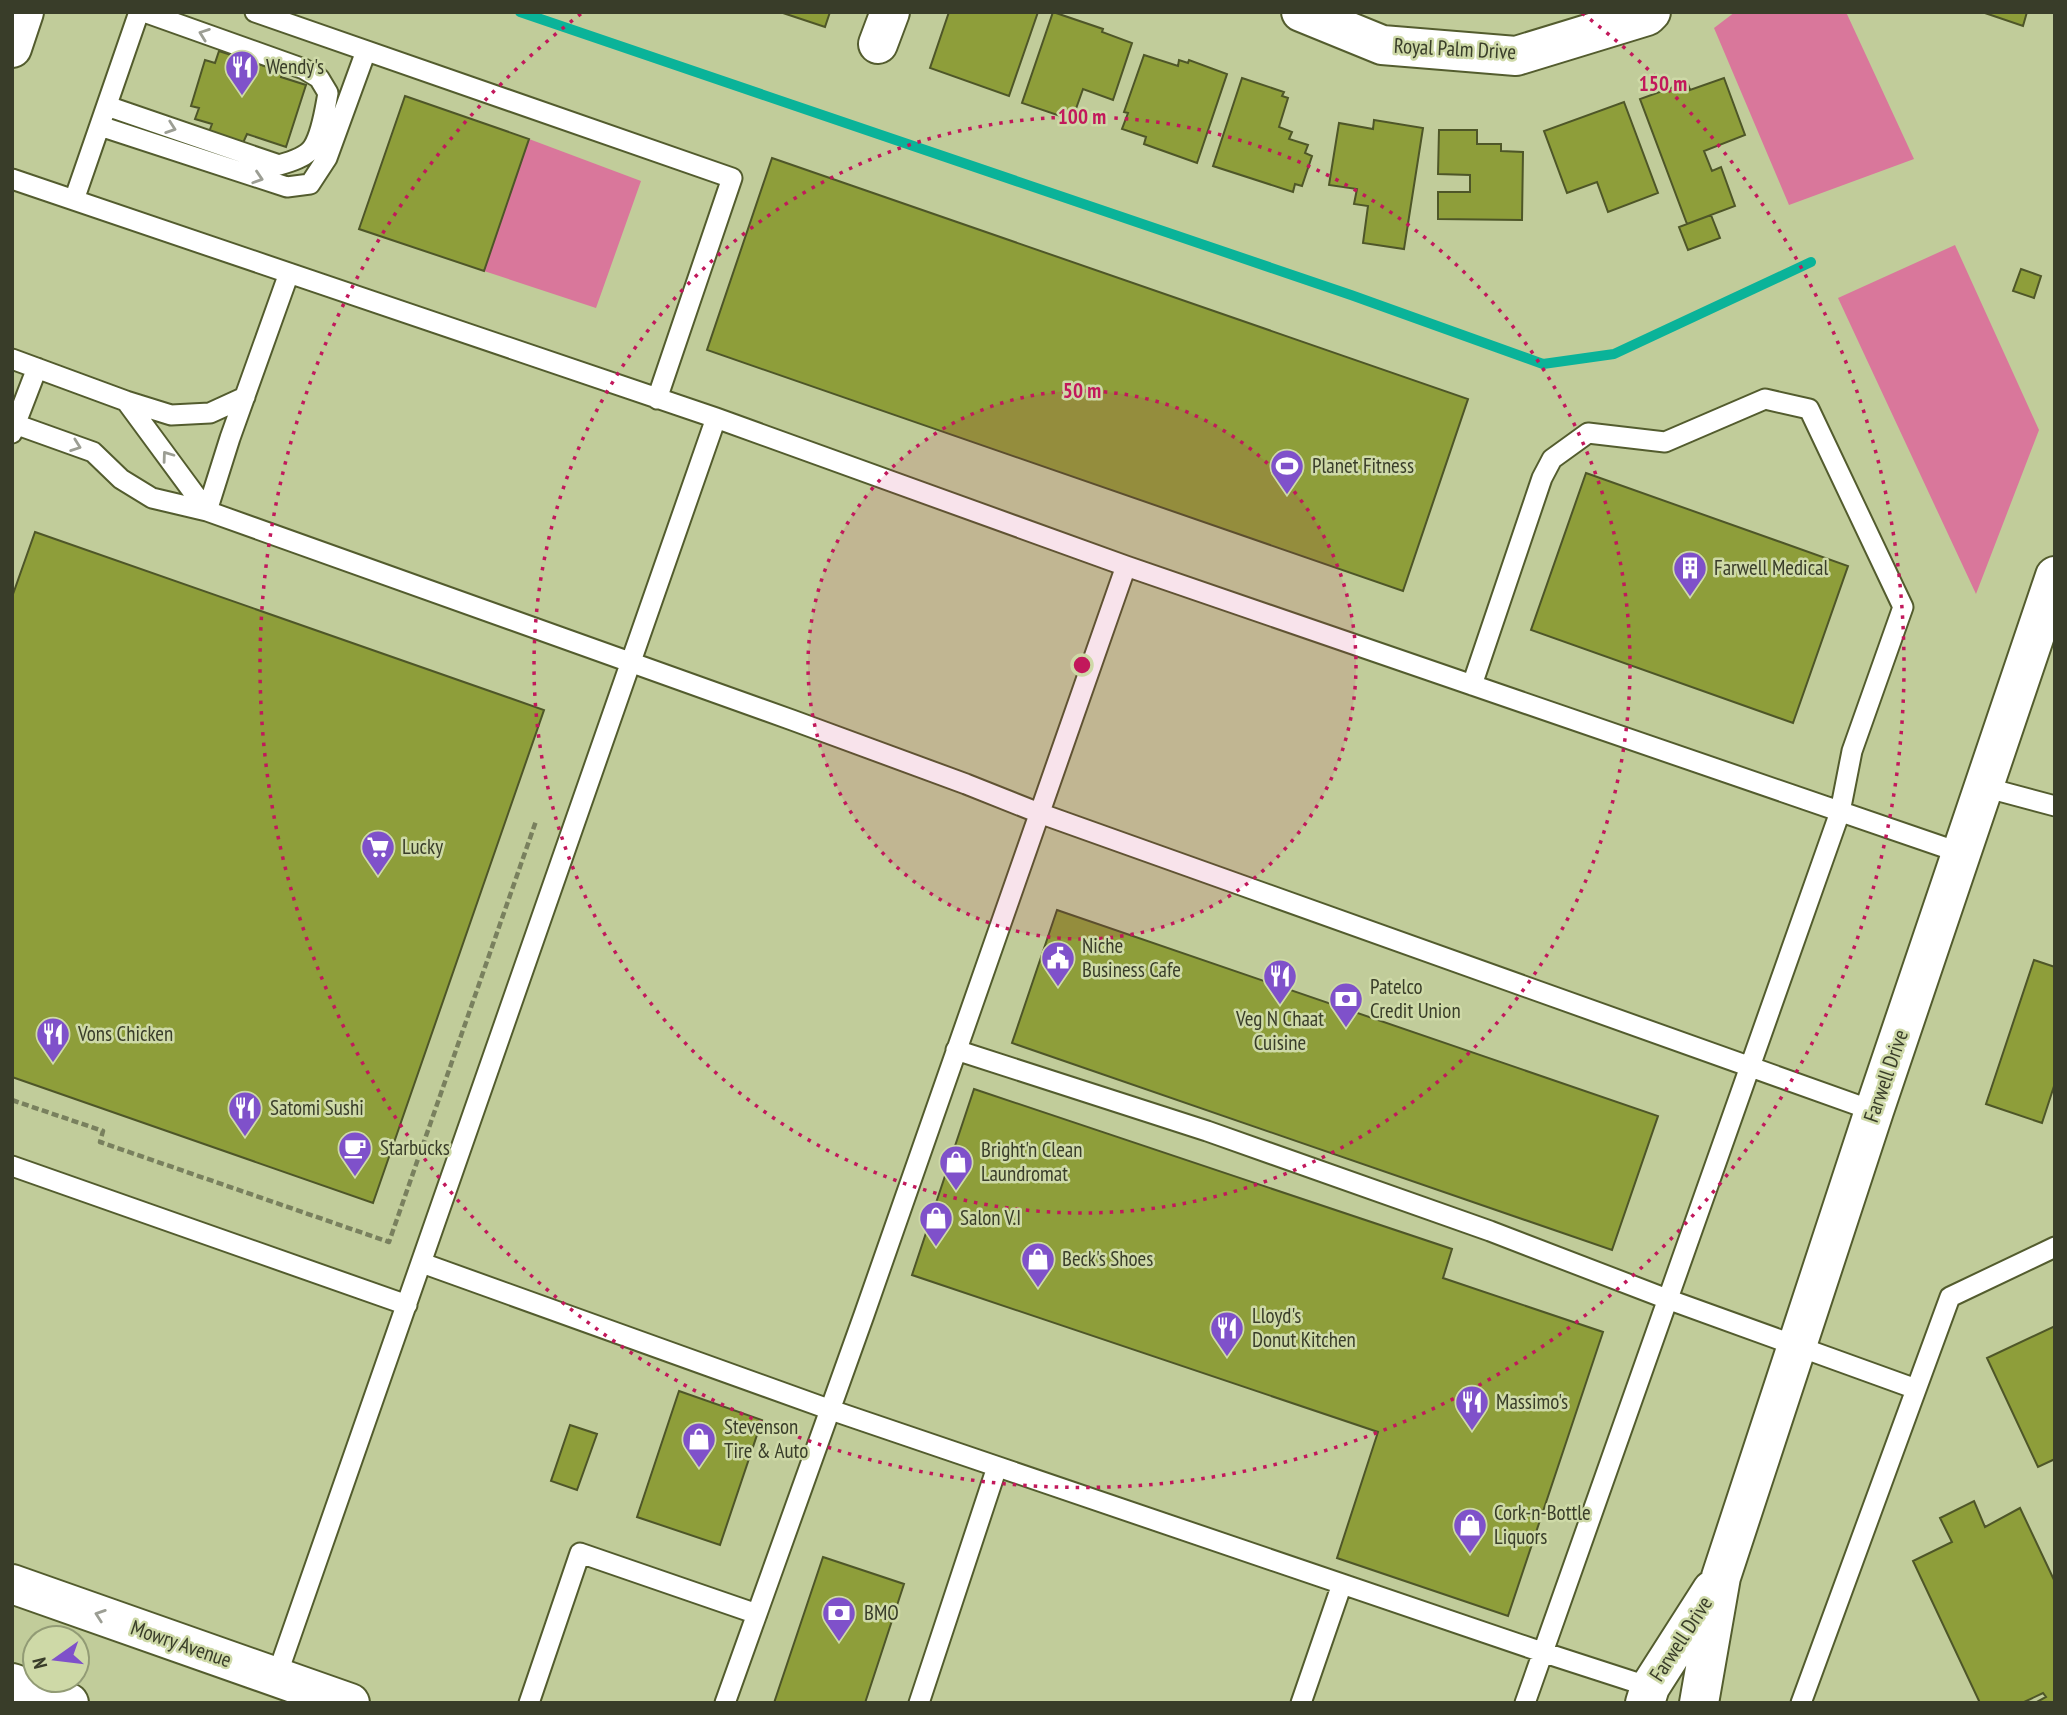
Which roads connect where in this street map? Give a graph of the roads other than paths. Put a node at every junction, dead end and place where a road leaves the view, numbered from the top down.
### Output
1 (24, 12) edge
2 (139, 12) edge
3 (144, 12) edge
4 (255, 12) edge
5 (1300, 12) edge
6 (1651, 12) edge
7 (12, 48) edge
8 (366, 51) junction
9 (107, 106) junction
10 (100, 126) junction
11 (12, 179) edge
12 (74, 200) junction
13 (289, 273) junction
14 (12, 359) edge
15 (37, 368) junction
16 (244, 397) junction
17 (657, 399) junction
18 (126, 401) junction
19 (716, 418) junction
20 (13, 426) edge
21 (206, 512) junction
22 (1126, 566) junction
23 (2055, 576) edge
24 (630, 662) junction
25 (1472, 685) junction
26 (1984, 787) junction
27 (2055, 806) edge
28 (1840, 812) junction
29 (1039, 813) junction
30 (1961, 853) junction
31 (956, 1049) junction
32 (1749, 1066) junction
33 (1874, 1111) junction
34 (12, 1166) edge
35 (2055, 1247) edge
36 (422, 1263) junction
37 (1667, 1299) junction
38 (407, 1305) junction
39 (1797, 1345) junction
40 (1916, 1389) junction
41 (831, 1410) junction
42 (997, 1467) junction
43 (1721, 1577) junction
44 (12, 1584) edge
45 (1342, 1584) junction
46 (757, 1614) junction
47 (1542, 1652) junction
48 (276, 1678) junction
49 (12, 1683) edge
50 (1647, 1695) edge
51 (69, 1703) edge
52 (349, 1703) edge
53 (529, 1703) edge
54 (725, 1703) edge
55 (919, 1703) edge
56 (1301, 1703) edge
57 (1525, 1703) edge
58 (1699, 1703) edge
59 (1801, 1703) edge

1 - 7 street
2 - 9 lane
9 -> 3 lane
4 - 8 lane
5 - 6 street, Royal Palm Drive
10 -> 8 lane
8 - 17 lane
9 - 10 lane
10 - 12 lane
11 - 12 lane
12 - 13 lane
13 - 16 lane
13 - 17 lane
14 - 15 lane
15 - 18 lane
15 - 20 lane
16 - 18 lane
16 - 21 lane
17 - 19 lane
21 -> 18 lane
19 - 22 lane
19 - 24 lane
20 -> 21 lane
21 - 24 lane
22 - 25 lane
22 - 29 lane
23 - 26 street, Farwell Drive
24 - 29 lane
24 - 36 lane
25 - 28 lane
25 - 28 lane
26 - 27 lane
26 - 30 street, Farwell Drive
28 - 30 lane
28 - 32 lane
29 - 31 lane
29 - 32 lane
30 - 33 street, Farwell Drive
31 - 37 lane
31 - 41 lane
32 - 33 lane
32 - 37 lane
33 - 39 street, Farwell Drive
34 - 38 lane
35 - 40 lane
36 - 38 lane
36 - 41 lane
37 - 39 lane
37 - 47 lane
38 - 48 lane
39 - 40 lane
39 - 43 street, Farwell Drive
40 - 59 lane
41 - 42 lane
41 - 46 lane
42 - 45 lane
42 - 55 lane
43 - 50 street, Farwell Drive
43 - 58 street, Farwell Drive
48 -> 44 street, Mowry Avenue
45 - 47 lane
45 - 56 lane
46 - 53 lane
46 - 54 lane
47 - 50 lane
47 - 57 lane
48 - 52 street, Mowry Avenue
49 - 51 street

